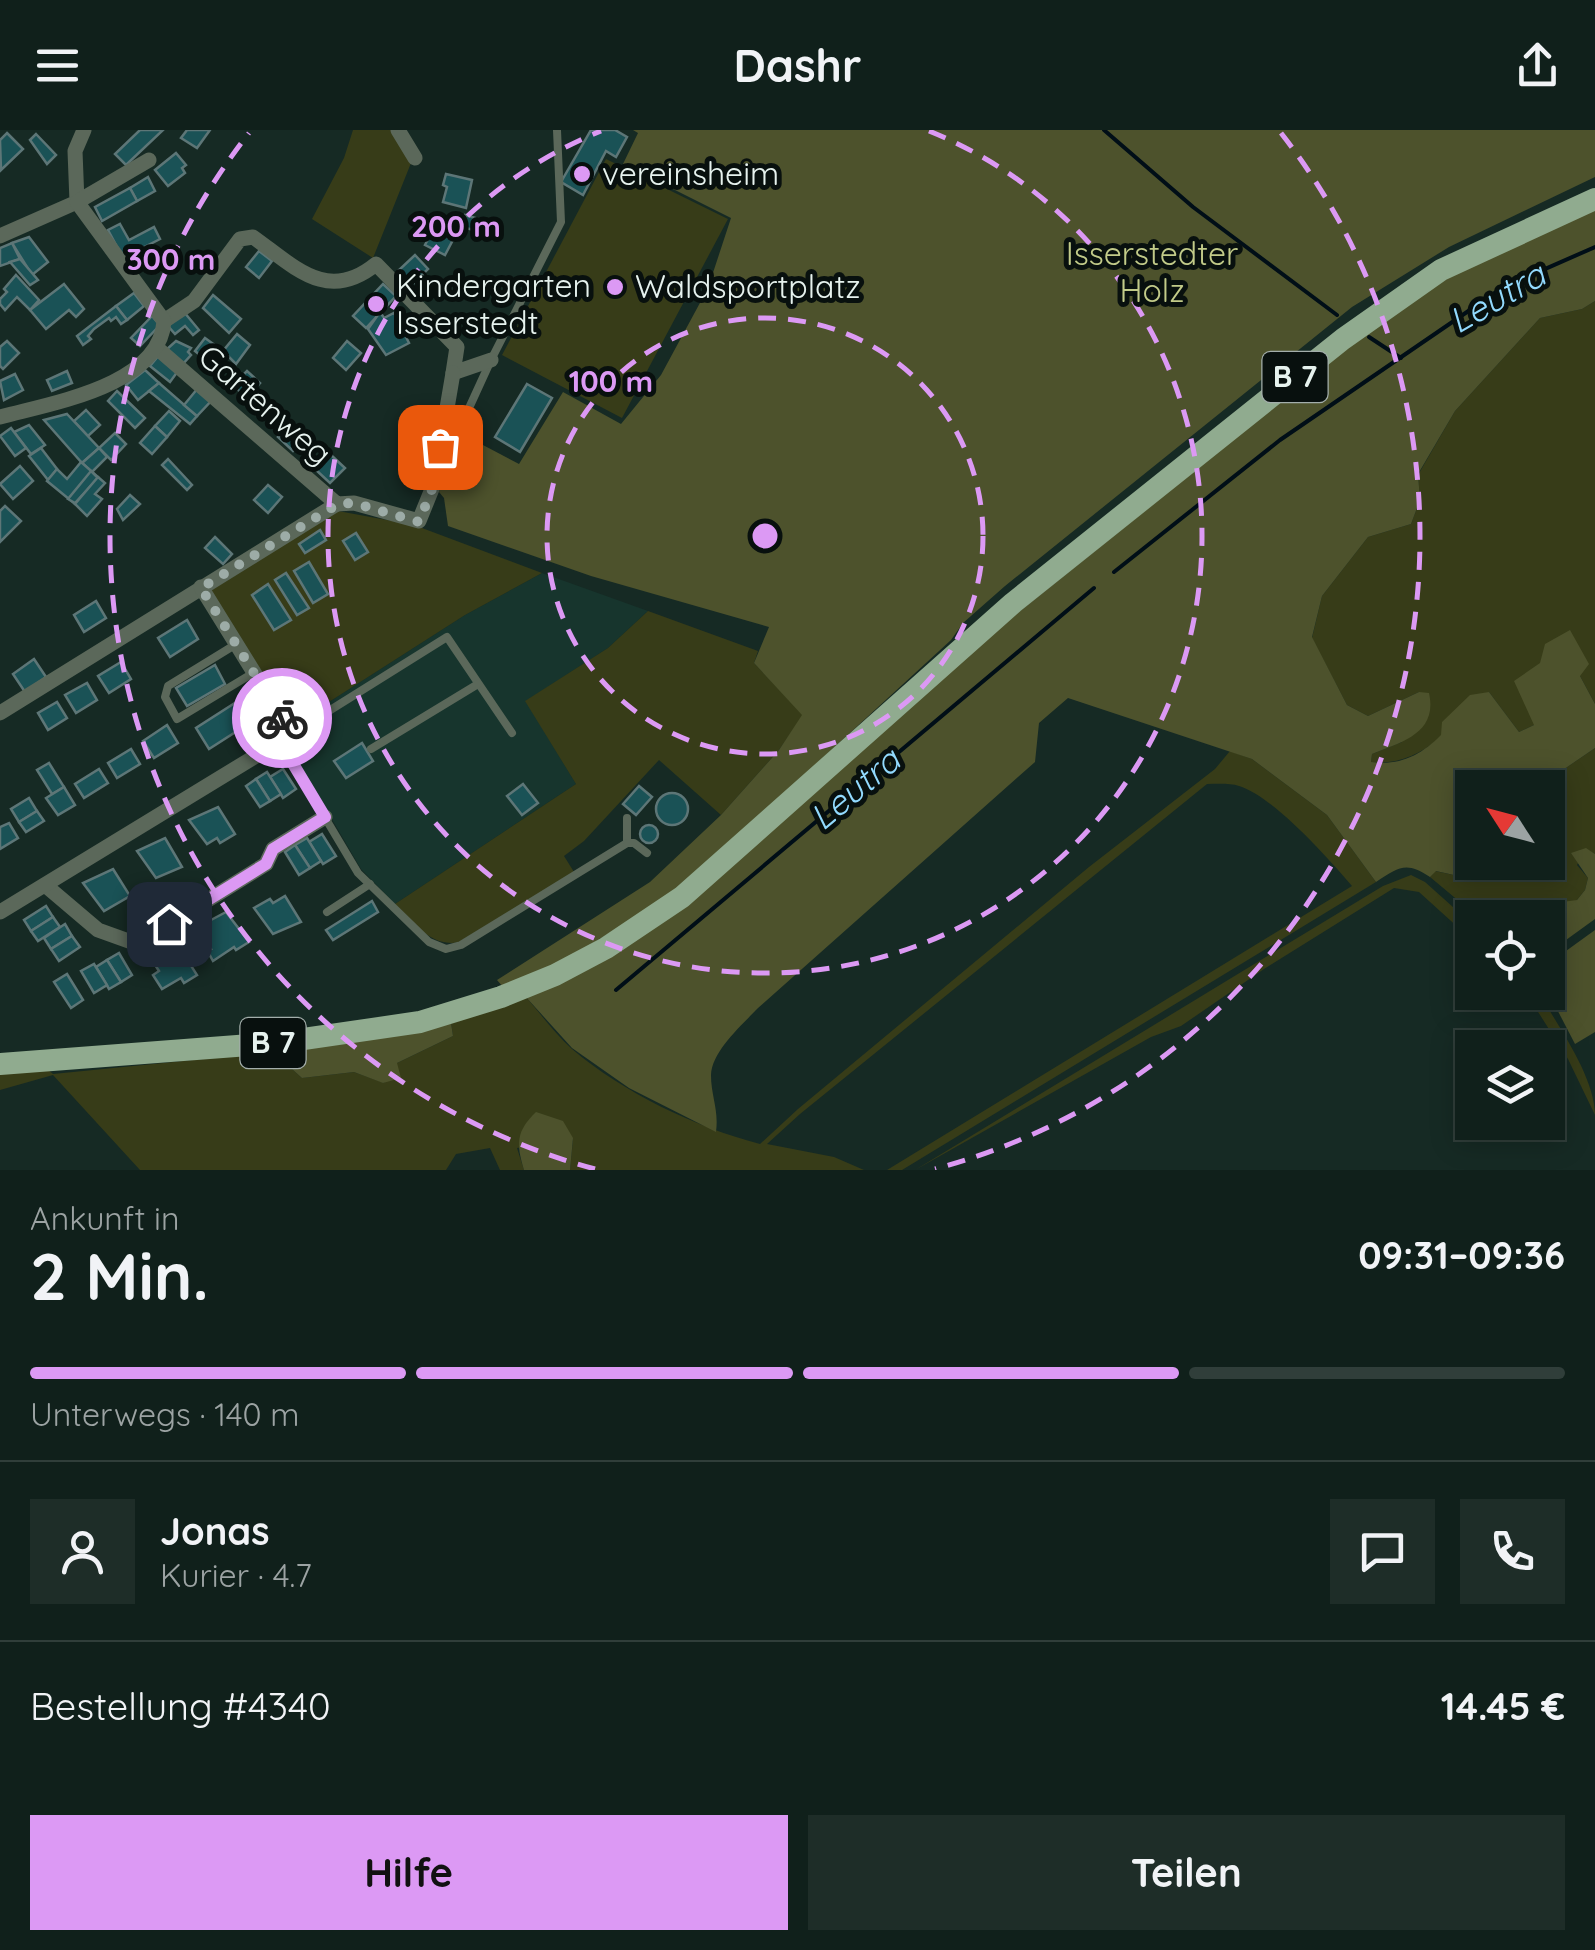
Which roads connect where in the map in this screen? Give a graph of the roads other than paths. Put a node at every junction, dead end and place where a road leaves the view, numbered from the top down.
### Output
1 (84, 130) edge
2 (398, 130) edge
3 (558, 130) edge
4 (415, 158) dead end
5 (150, 160) dead end
6 (1595, 199) edge
7 (77, 202) junction
8 (0, 236) edge
9 (164, 321) junction
10 (157, 348) junction
11 (491, 360) junction
12 (453, 373) junction
13 (0, 417) edge
14 (434, 484) junction
15 (338, 504) junction
16 (201, 588) junction
17 (238, 643) junction
18 (256, 672) junction
19 (478, 684) junction
20 (0, 713) edge
21 (512, 733) dead end
22 (286, 738) junction
23 (372, 749) dead end
24 (325, 817) junction
25 (627, 818) dead end
26 (627, 842) junction
27 (646, 853) dead end
28 (370, 884) junction
29 (45, 886) junction
30 (0, 912) edge
31 (327, 912) dead end
32 (0, 1064) edge

1 - 7 street
2 - 4 street
3 - 11 lane
5 - 7 street
6 - 32 main road, B 7
7 - 8 street
7 - 9 street
9 - 10 street
9 - 12 street
10 - 13 street
10 - 15 street, Gartenweg
11 - 12 street
11 - 14 lane
12 - 14 street
14 - 15 street, Gartenweg
15 - 16 street, Gartenweg
16 - 17 street
16 - 20 street, Gartenweg
17 - 18 street
17 - 18 lane
18 - 22 street
19 - 21 lane
19 - 22 lane
19 - 23 lane
22 - 24 lane
22 - 29 street
24 - 28 lane
24 - 29 street
25 - 26 lane
26 - 27 lane
26 - 28 lane
28 - 31 lane
29 - 30 street

